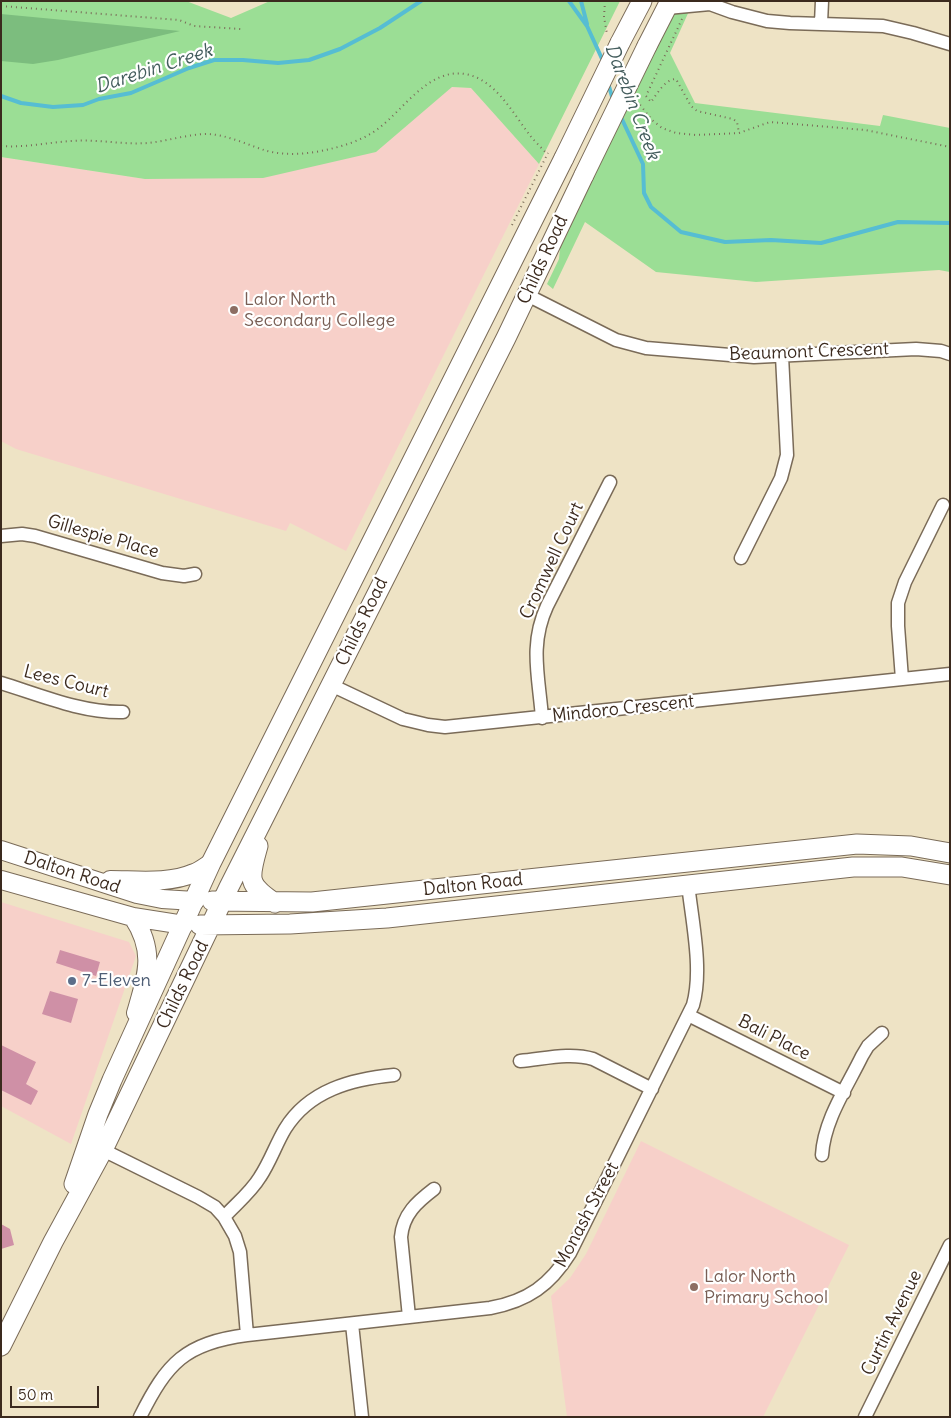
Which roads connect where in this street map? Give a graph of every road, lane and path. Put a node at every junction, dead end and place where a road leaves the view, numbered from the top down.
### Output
1 (605, 1) edge
2 (642, 1) edge
3 (822, 1) edge
4 (708, 3) edge
5 (668, 4) edge
6 (1, 6) edge
7 (821, 23) junction
8 (241, 28) dead end
9 (676, 32) dead end
10 (614, 40) junction
11 (950, 44) edge
12 (634, 96) dead end
13 (739, 133) junction
14 (1, 146) edge
15 (950, 147) edge
16 (556, 156) junction
17 (503, 283) junction
18 (527, 295) junction
19 (950, 354) edge
20 (782, 356) junction
21 (610, 482) dead end
22 (943, 505) dead end
23 (1, 536) edge
24 (741, 558) dead end
25 (195, 574) dead end
26 (307, 673) junction
27 (950, 674) edge
28 (902, 679) junction
29 (1, 683) edge
30 (331, 685) junction
31 (122, 712) dead end
32 (542, 718) junction
33 (267, 814) junction
34 (1, 850) edge
35 (950, 853) edge
36 (685, 862) junction
37 (211, 863) junction
38 (950, 875) edge
39 (89, 879) junction
40 (1, 880) edge
41 (688, 884) junction
42 (195, 901) junction
43 (222, 901) junction
44 (275, 902) junction
45 (133, 916) junction
46 (184, 925) junction
47 (211, 926) junction
48 (688, 1015) junction
49 (882, 1033) dead end
50 (128, 1045) junction
51 (520, 1061) dead end
52 (394, 1075) dead end
53 (652, 1089) junction
54 (844, 1093) junction
55 (121, 1112) junction
56 (98, 1114) junction
57 (96, 1147) junction
58 (822, 1155) dead end
59 (434, 1189) dead end
60 (224, 1217) junction
61 (950, 1245) edge
62 (409, 1317) junction
63 (352, 1324) junction
64 (247, 1335) junction
65 (1, 1346) edge
66 (140, 1417) edge
67 (362, 1417) edge
68 (865, 1417) edge

1 - 10 path
2 - 10 main road
3 - 7 street
4 - 5 street
4 - 7 street
5 - 18 main road, Childs Road, bridge
6 - 8 path
7 - 11 street
9 - 13 path
10 - 16 main road, bridge
12 - 13 path
13 - 15 path
14 - 16 path
16 - 17 main road, Childs Road
17 - 18 main road, Beaumont Crescent
17 - 26 main road, Childs Road
18 - 20 street, Beaumont Crescent
18 - 30 main road, Childs Road
19 - 20 street, Beaumont Crescent
20 - 24 street
21 - 32 street, Cromwell Court
22 - 28 street
23 - 25 street, Gillespie Place
26 - 30 main road, Mindoro Crescent
26 - 37 main road, Childs Road
27 - 28 street, Mindoro Crescent
28 - 32 street, Mindoro Crescent
29 - 31 street, Lees Court
30 - 32 street, Mindoro Crescent
30 - 33 main road, Childs Road
33 - 43 main road, Childs Road
33 - 44 main road
34 - 39 main road, Dalton Road
35 - 36 main road, Dalton Road
36 - 41 main road, Monash Street
36 - 44 main road, Dalton Road
37 - 39 main road
37 - 42 main road, Childs Road
38 - 41 main road, Dalton Road
39 - 42 main road, Dalton Road
40 - 45 main road, Dalton Road
41 - 47 main road, Dalton Road
41 - 48 street, Monash Street
42 - 43 main road, Dalton Road
42 - 46 main road, Childs Road
43 - 44 main road, Dalton Road
43 - 47 main road, Childs Road
45 - 46 main road, Dalton Road
45 - 50 main road
46 - 47 main road, Dalton Road
46 - 50 main road, Childs Road
47 - 55 main road, Childs Road
48 - 53 street, Monash Street
48 - 54 street, Bali Place
49 - 54 street
50 - 56 main road, Childs Road
51 - 53 street
52 - 60 street
53 - 62 street, Monash Street
54 - 58 street
55 - 56 main road
55 - 57 main road, Childs Road
56 - 57 main road, Childs Road
57 - 60 street
57 - 65 main road, Childs Road
59 - 62 street
60 - 64 street
61 - 68 street, Curtin Avenue
62 - 63 street, Monash Street
63 - 64 street, Monash Street
63 - 67 street
64 - 66 street, Monash Street

